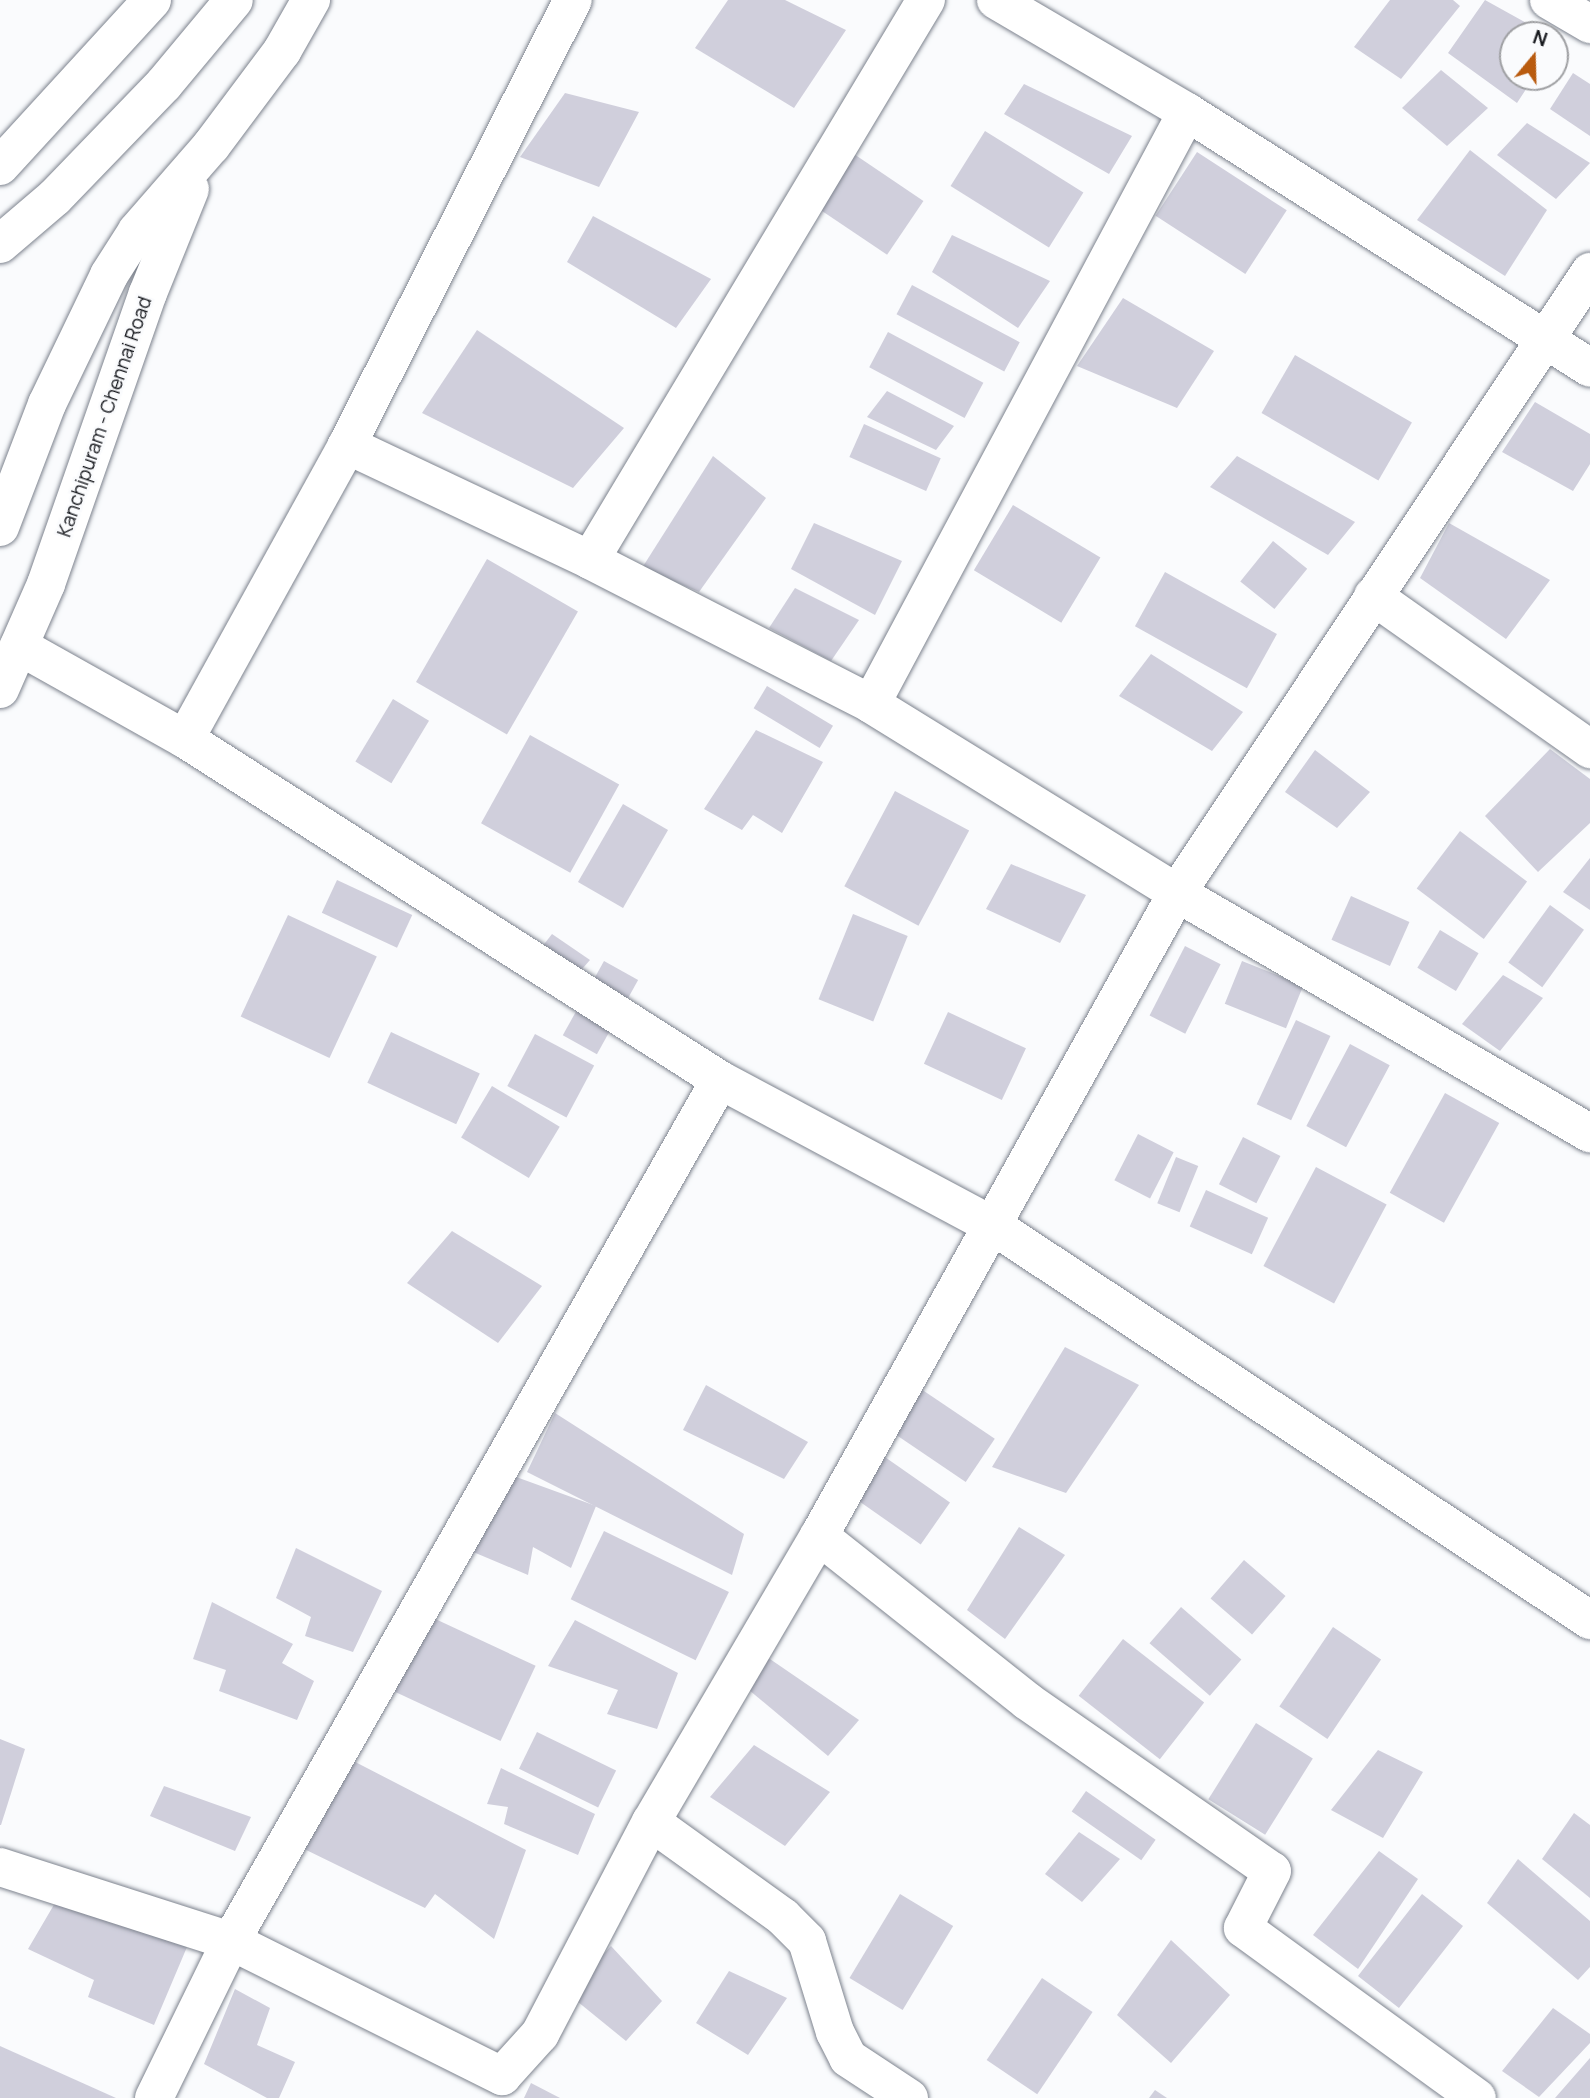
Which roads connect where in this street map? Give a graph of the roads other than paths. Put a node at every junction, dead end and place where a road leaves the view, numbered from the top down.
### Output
1 (152, 0) edge
2 (234, 0) edge
3 (311, 0) edge
4 (573, 0) edge
5 (926, 0) edge
6 (996, 0) edge
7 (1549, 0) edge
8 (1590, 24) edge
9 (1187, 112) junction
10 (211, 146) junction
11 (0, 166) edge
12 (0, 244) edge
13 (1590, 272) edge
14 (1547, 338) junction
15 (1590, 368) edge
16 (347, 445) junction
17 (0, 527) edge
18 (590, 560) junction
19 (1373, 596) junction
20 (19, 646) junction
21 (0, 689) edge
22 (871, 704) junction
23 (185, 739) junction
24 (1590, 749) edge
25 (1177, 893) junction
26 (720, 1080) junction
27 (1590, 1133) edge
28 (992, 1225) junction
29 (819, 1536) junction
30 (1590, 1620) edge
31 (651, 1822) junction
32 (0, 1867) edge
33 (231, 1941) junction
34 (498, 2087) edge
35 (154, 2098) edge
36 (909, 2098) edge
37 (1477, 2098) edge

1 - 11 street
2 - 12 street
3 - 10 street, Kanchipuram - Chennai Road
4 - 16 street
5 - 18 street
6 - 9 street
7 - 8 street
9 - 14 street
9 - 22 street
10 - 17 street, Kanchipuram - Chennai Road
10 - 20 street, Kanchipuram - Chennai Road
13 - 14 street
14 - 15 street
14 - 19 street
16 - 18 street
16 - 23 street
18 - 22 street
19 - 24 street
19 - 25 street
20 - 21 street, Kanchipuram - Chennai Road
20 - 23 street
22 - 25 street
23 - 26 street
25 - 27 street
25 - 28 street
26 - 28 street
26 - 33 street
28 - 29 street
28 - 30 street
29 - 31 street
29 - 37 street
31 - 34 street
31 - 36 street
32 - 33 street
33 - 34 street
33 - 35 street

